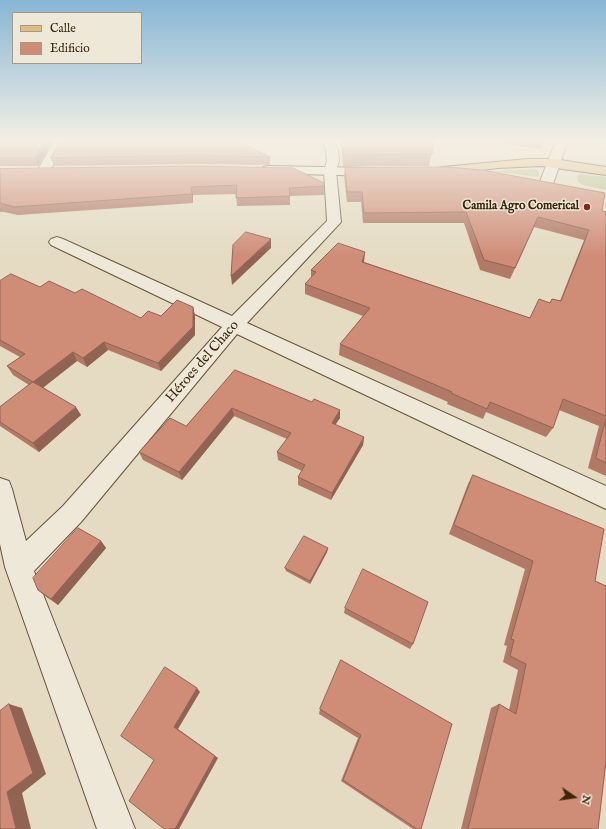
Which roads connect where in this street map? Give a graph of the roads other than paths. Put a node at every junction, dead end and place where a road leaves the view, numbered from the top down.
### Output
1 (331, 179) edge
2 (548, 179) edge
3 (530, 181) edge
4 (546, 184) junction
5 (561, 187) edge
6 (57, 242) dead end
7 (235, 324) junction
8 (0, 489) edge
9 (606, 498) edge
10 (19, 567) junction
11 (116, 829) edge

1 - 7 street, Héroes del Chaco
2 - 4 street
3 - 4 main road
4 - 5 main road
6 - 7 street
7 - 9 street
7 - 10 street, Héroes del Chaco
8 - 10 street
10 - 11 street

